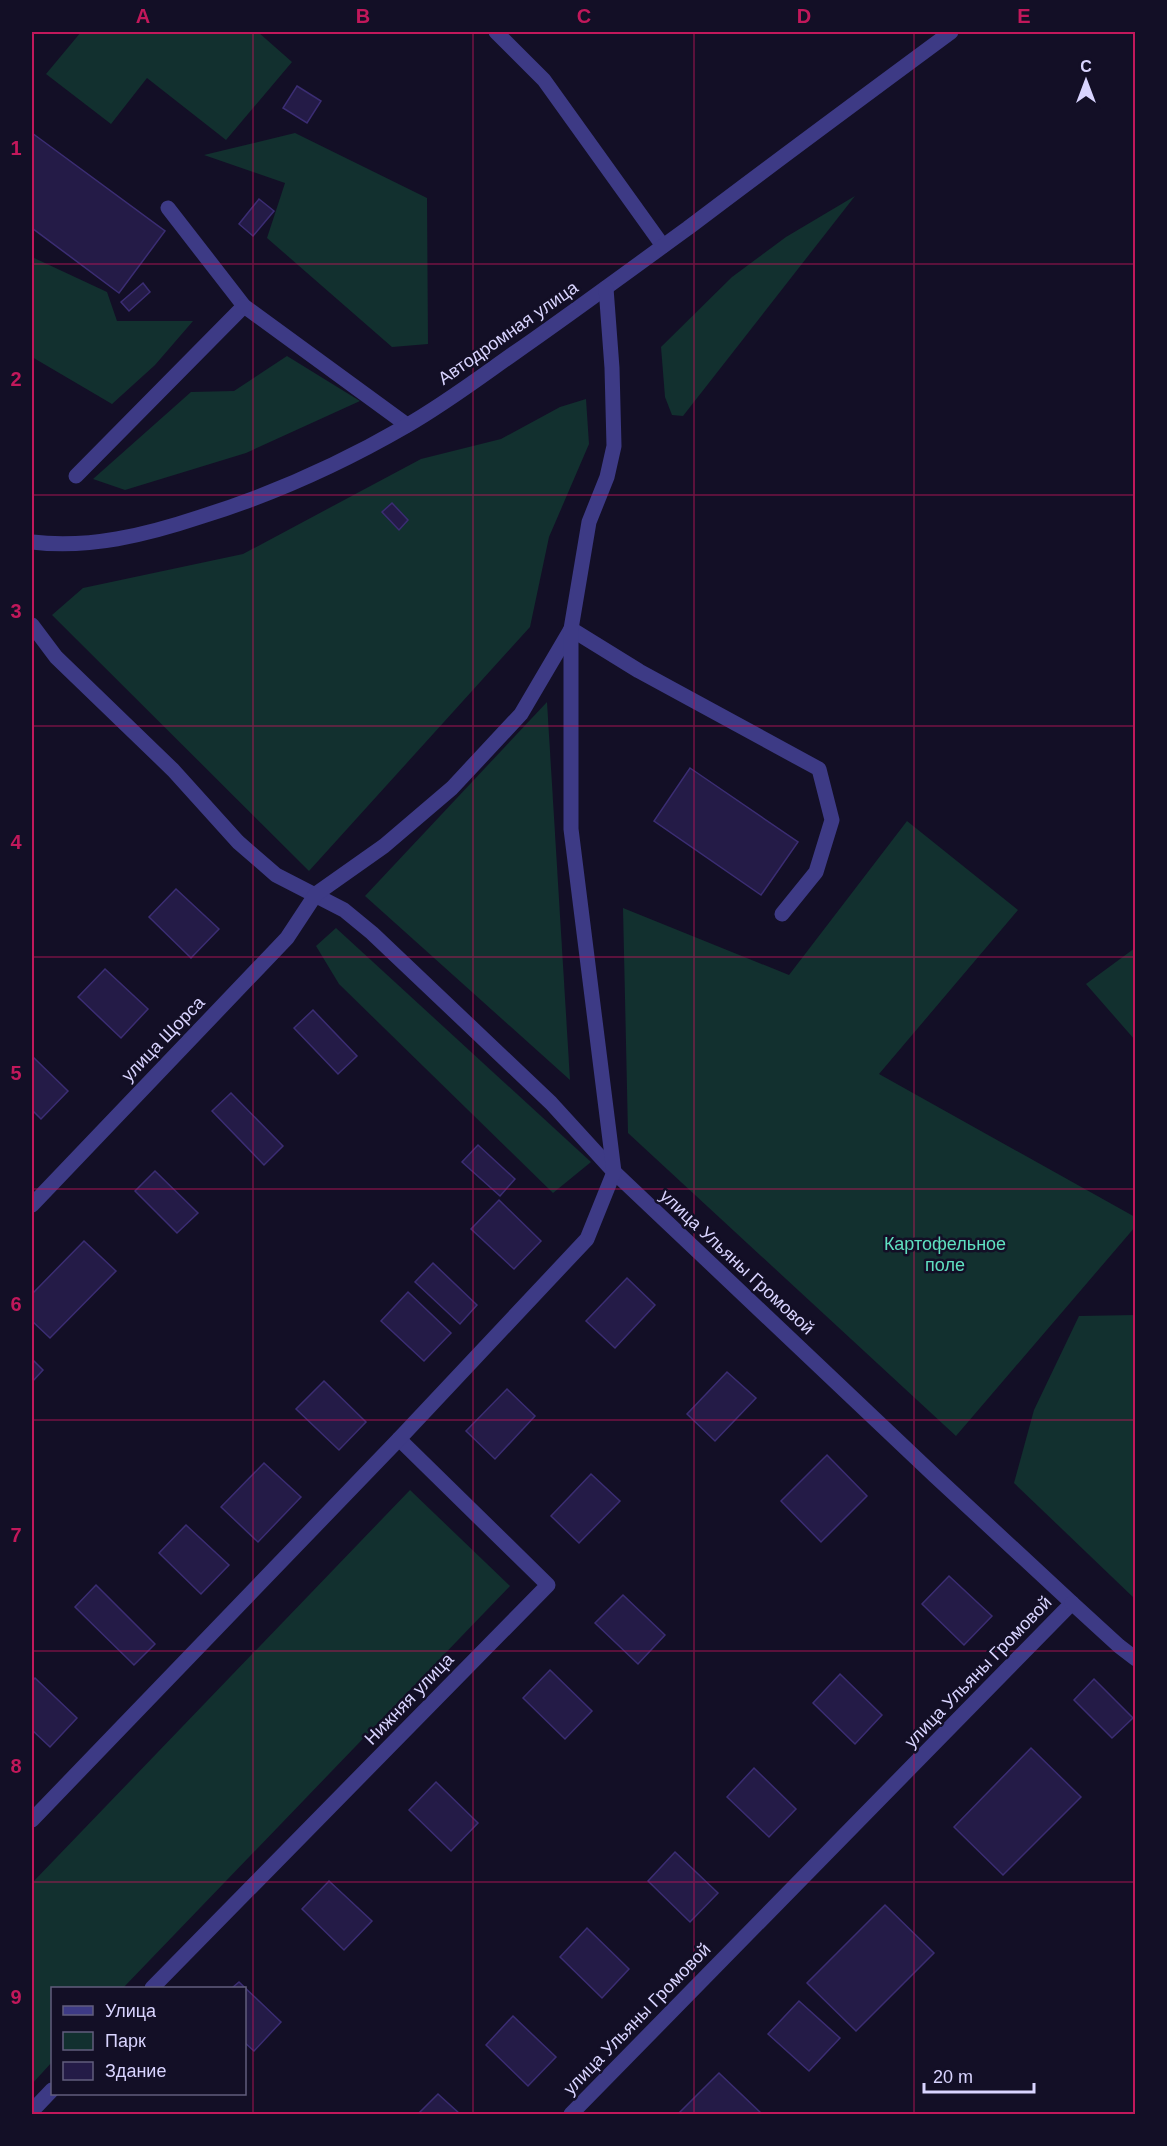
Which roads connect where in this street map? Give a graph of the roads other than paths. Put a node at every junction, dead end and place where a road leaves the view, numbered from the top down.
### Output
1 (496, 32) edge
2 (951, 32) edge
3 (168, 208) dead end
4 (663, 246) junction
5 (606, 288) junction
6 (244, 306) junction
7 (407, 425) junction
8 (76, 476) dead end
9 (32, 542) edge
10 (32, 625) edge
11 (571, 629) junction
12 (316, 894) junction
13 (782, 914) dead end
14 (614, 1172) junction
15 (32, 1205) edge
16 (399, 1439) junction
17 (1072, 1603) junction
18 (1119, 1646) junction
19 (1136, 1659) edge
20 (1136, 1667) edge
21 (32, 1820) edge
22 (154, 1987) edge
23 (51, 2091) edge
24 (32, 2111) edge
25 (571, 2115) edge

1 - 4 street
2 - 4 street, Автодромная улица
3 - 6 street
4 - 5 street, Автодромная улица
5 - 7 street, Автодромная улица
5 - 11 street
6 - 7 street
6 - 8 street
7 - 9 street, Автодромная улица
10 - 12 street, улица Ульяны Громовой
11 - 12 street
11 - 13 street
11 - 14 street
12 - 14 street, улица Ульяны Громовой
12 - 15 street, улица Щорса
14 - 16 street
14 - 17 street, улица Ульяны Громовой
16 - 21 street
16 - 22 street, Нижняя улица
17 - 18 street
17 - 25 street, улица Ульяны Громовой
18 - 19 street
18 - 20 street
23 - 24 street

